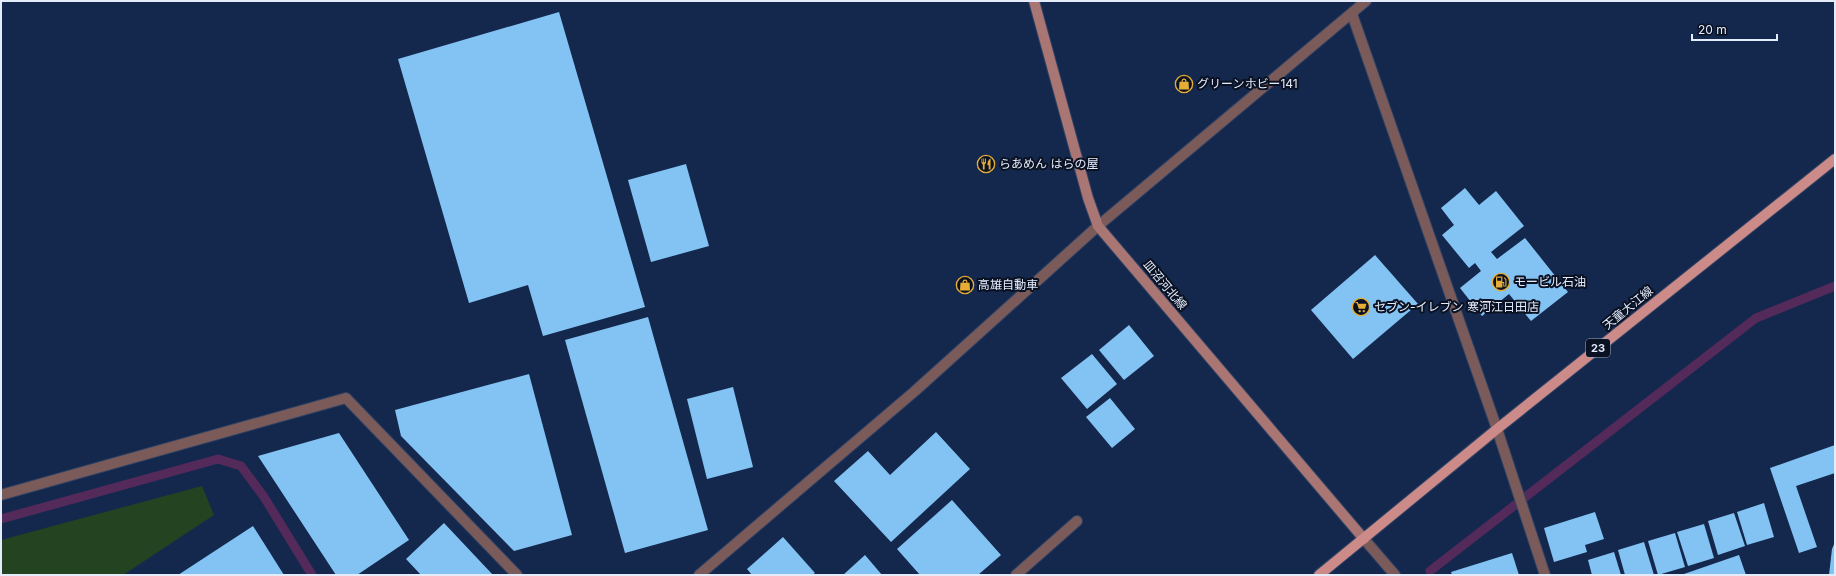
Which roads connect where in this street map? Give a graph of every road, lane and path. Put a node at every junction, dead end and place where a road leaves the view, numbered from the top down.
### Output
1 (1034, 1) edge
2 (1366, 1) edge
3 (1352, 14) junction
4 (1835, 159) edge
5 (1098, 226) junction
6 (1497, 429) junction
7 (1, 495) edge
8 (1077, 521) dead end
9 (1364, 539) junction
10 (517, 575) edge
11 (700, 575) edge
12 (1016, 575) edge
13 (1319, 575) edge
14 (1395, 575) edge
15 (1545, 575) edge

1 - 5 main road, 皿沼河北線
2 - 3 street
3 - 5 street
3 - 6 street
4 - 6 main road, 天童大江線 / 23
5 - 9 main road, 皿沼河北線
5 - 11 street
6 - 9 main road, 天童大江線 / 23
6 - 15 street
7 - 10 street
8 - 12 street
9 - 13 main road, 23
9 - 14 street

